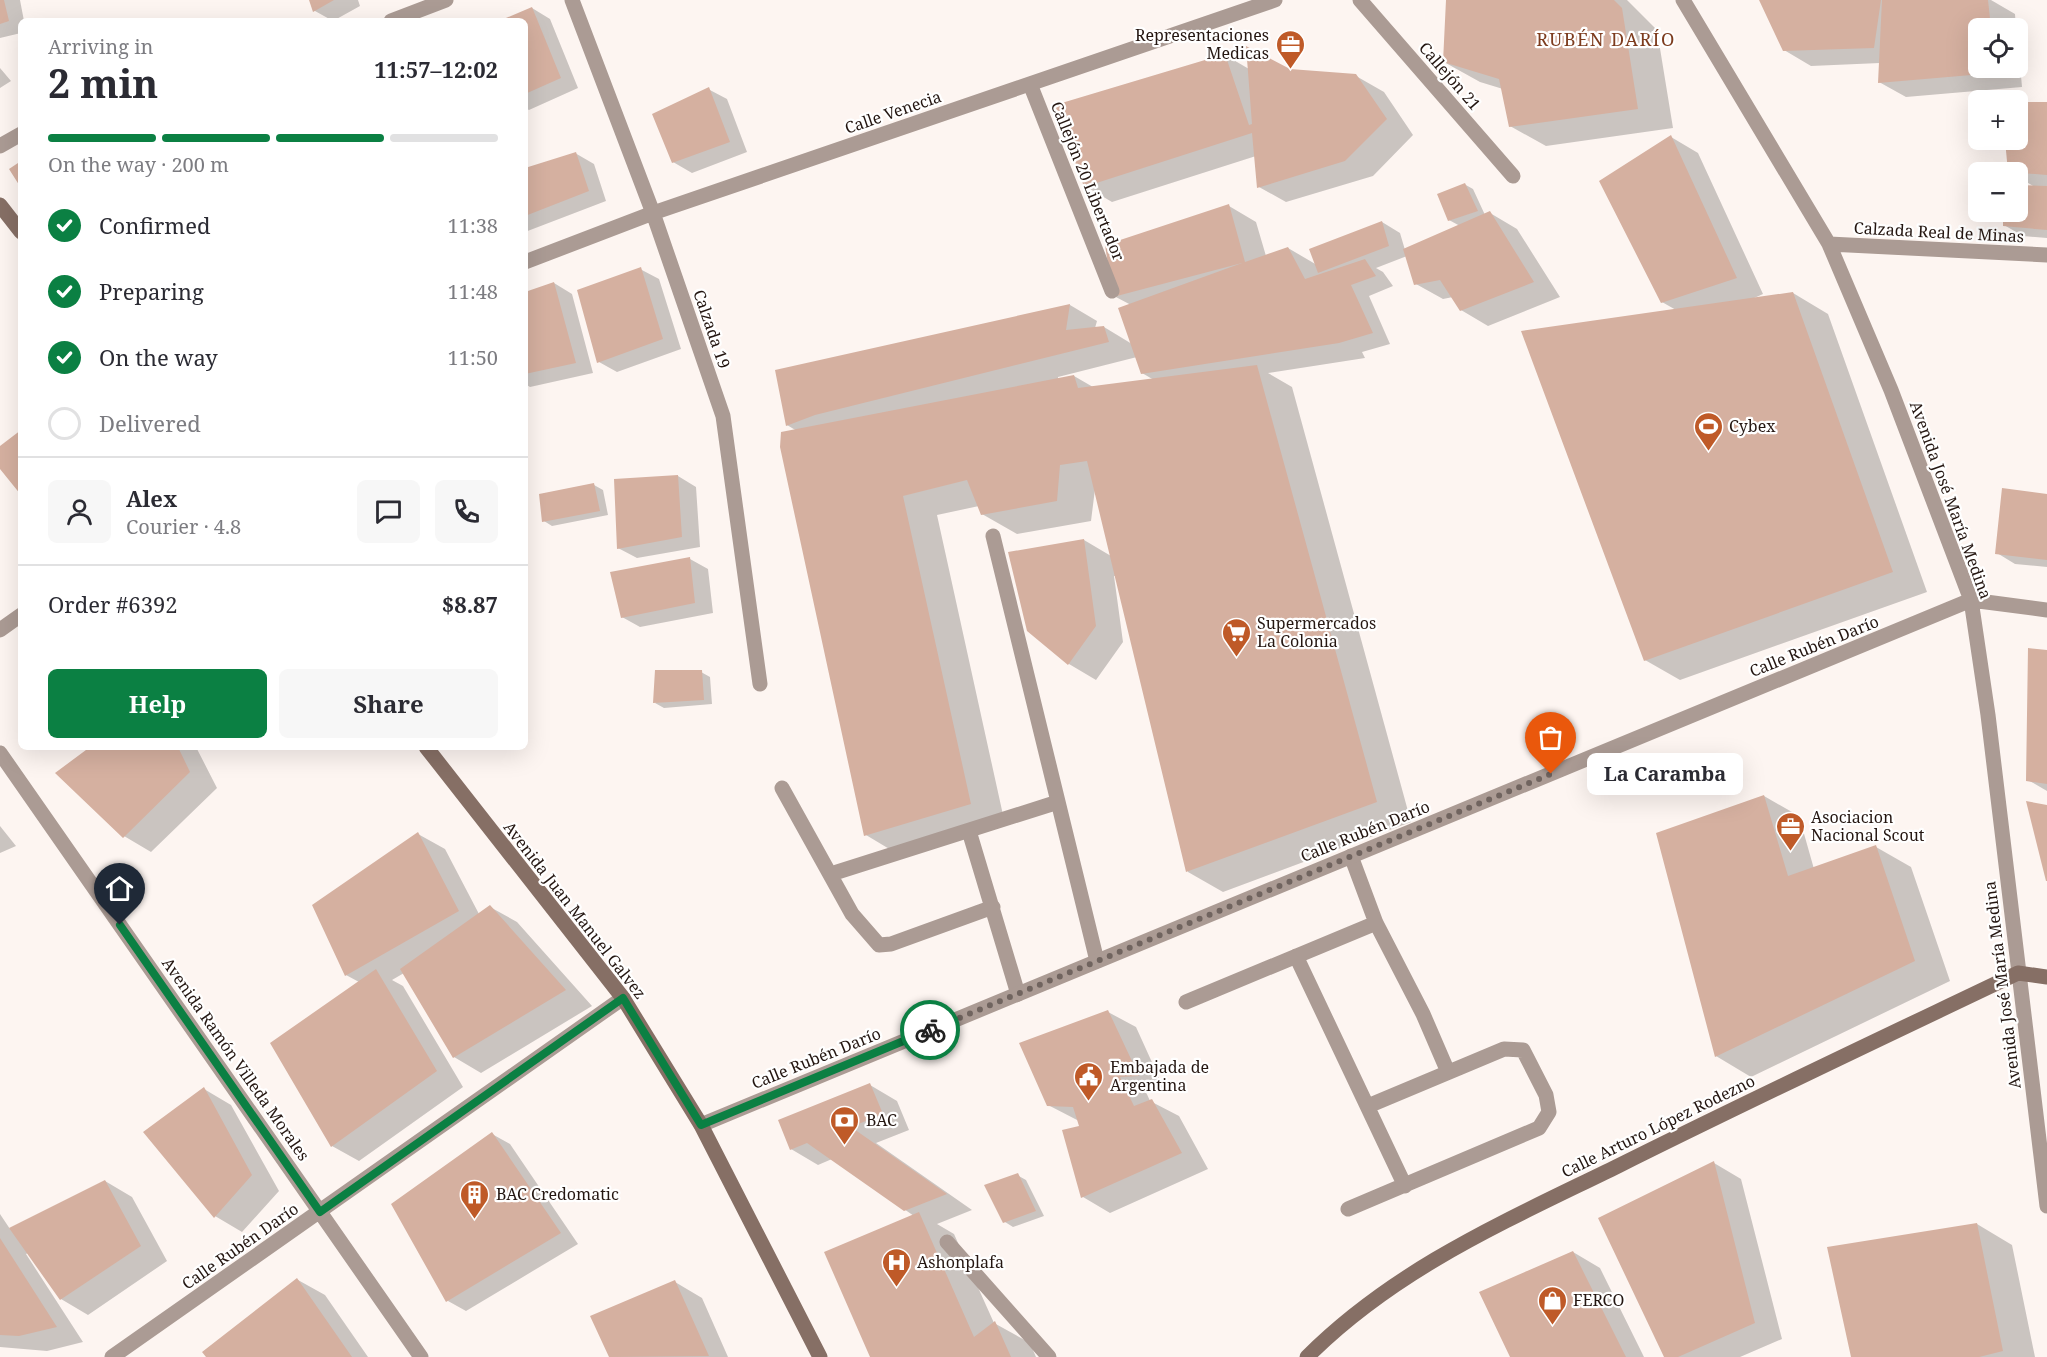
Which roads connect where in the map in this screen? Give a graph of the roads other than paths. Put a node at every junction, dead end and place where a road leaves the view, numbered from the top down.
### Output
1 (446, 0) edge
2 (572, 0) edge
3 (1275, 0) edge
4 (1360, 0) edge
5 (1683, 0) edge
6 (399, 18) edge
7 (1030, 84) junction
8 (18, 136) edge
9 (0, 146) edge
10 (1513, 176) dead end
11 (0, 205) edge
12 (654, 213) junction
13 (18, 228) edge
14 (1829, 244) junction
15 (2047, 255) edge
16 (528, 261) edge
17 (1112, 291) dead end
18 (993, 536) dead end
19 (1971, 600) junction
20 (2047, 610) edge
21 (18, 617) edge
22 (0, 630) edge
23 (760, 684) dead end
24 (428, 750) edge
25 (0, 753) edge
26 (782, 788) dead end
27 (1058, 802) junction
28 (969, 831) junction
29 (1352, 856) junction
30 (831, 874) junction
31 (993, 907) junction
32 (1376, 923) junction
33 (1296, 956) junction
34 (1097, 961) junction
35 (2018, 973) junction
36 (2047, 977) edge
37 (1018, 994) junction
38 (623, 998) junction
39 (1186, 1002) dead end
40 (1448, 1072) junction
41 (1368, 1106) junction
42 (701, 1125) junction
43 (1405, 1186) junction
44 (2047, 1206) edge
45 (1348, 1209) dead end
46 (320, 1212) junction
47 (946, 1242) dead end
48 (112, 1357) edge
49 (421, 1357) edge
50 (820, 1357) edge
51 (1049, 1357) edge
52 (1306, 1357) edge

1 - 6 street
2 - 12 street, Calzada 19
3 - 7 street, Calle Venecia
4 - 10 street, Callejón 21
5 - 14 street, Avenida José María Medina
7 - 12 street, Calle Venecia
7 - 17 street, Callejón 20 Libertador
8 - 9 street
11 - 13 street
12 - 16 street, Calle Venecia
12 - 23 street, Calzada 19
14 - 15 street, Calzada Real de Minas
14 - 19 street, Avenida José María Medina
18 - 27 street
19 - 20 street, Calle Rubén Darío
19 - 29 street, Calle Rubén Darío
19 - 35 street, Avenida José María Medina
21 - 22 street
24 - 38 street, Avenida Juan Manuel Galvez
25 - 46 street, Avenida Ramón Villeda Morales
26 - 30 street
27 - 28 street
27 - 34 street
28 - 30 street
28 - 31 street
29 - 32 street
29 - 34 street, Calle Rubén Darío
30 - 31 street
31 - 37 street
32 - 33 street
32 - 40 street
33 - 39 street
33 - 41 street
34 - 37 street, Calle Rubén Darío
35 - 36 street
35 - 44 street, Avenida José María Medina
35 - 52 street, Calle Arturo López Rodezno
37 - 42 street, Calle Rubén Darío
38 - 42 street, Avenida Juan Manuel Galvez
38 - 46 street, Calle Rubén Darío
40 - 41 street
40 - 43 street
41 - 43 street
42 - 50 street, Avenida Juan Manuel Galvez
43 - 45 street
46 - 48 street, Calle Rubén Darío
46 - 49 street, Avenida Ramón Villeda Morales
47 - 51 street

